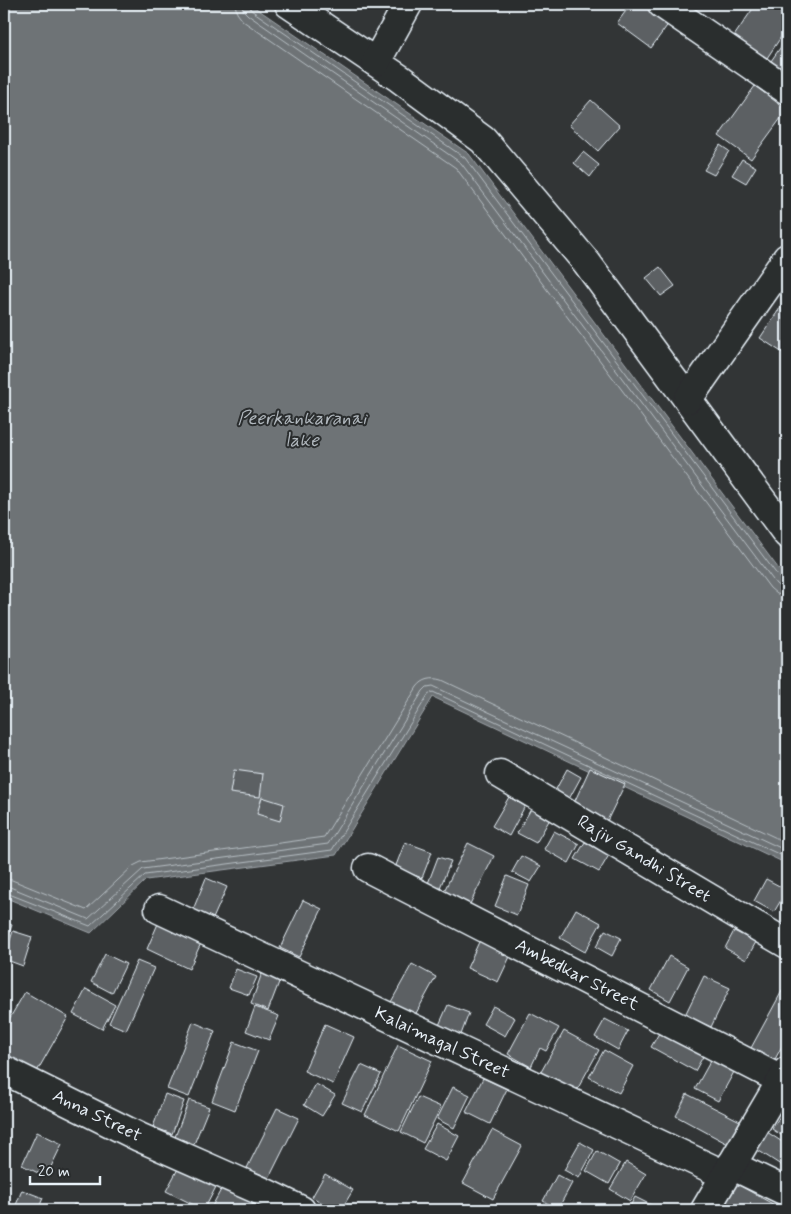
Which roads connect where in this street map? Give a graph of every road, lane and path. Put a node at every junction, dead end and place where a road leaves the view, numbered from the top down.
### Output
1 (289, 4) edge
2 (408, 4) edge
3 (662, 4) edge
4 (376, 62) junction
5 (787, 90) edge
6 (786, 261) edge
7 (688, 399) junction
8 (787, 534) edge
9 (500, 774) dead end
10 (368, 868) dead end
11 (159, 909) dead end
12 (787, 944) edge
13 (4, 1070) edge
14 (786, 1078) edge
15 (728, 1170) junction
16 (787, 1192) edge
17 (265, 1202) edge
18 (301, 1210) edge
19 (705, 1210) edge

1 - 4 street
2 - 4 street
3 - 5 street
4 - 7 street
6 - 7 street
7 - 8 street
9 - 12 street, Rajiv Gandhi Street
10 - 14 street, Ambedkar Street
11 - 15 street, Kalaimagal Street
13 - 17 street, Anna Street
14 - 15 street
15 - 16 street, Kalaimagal Street
15 - 19 street
17 - 18 street, Anna Street

